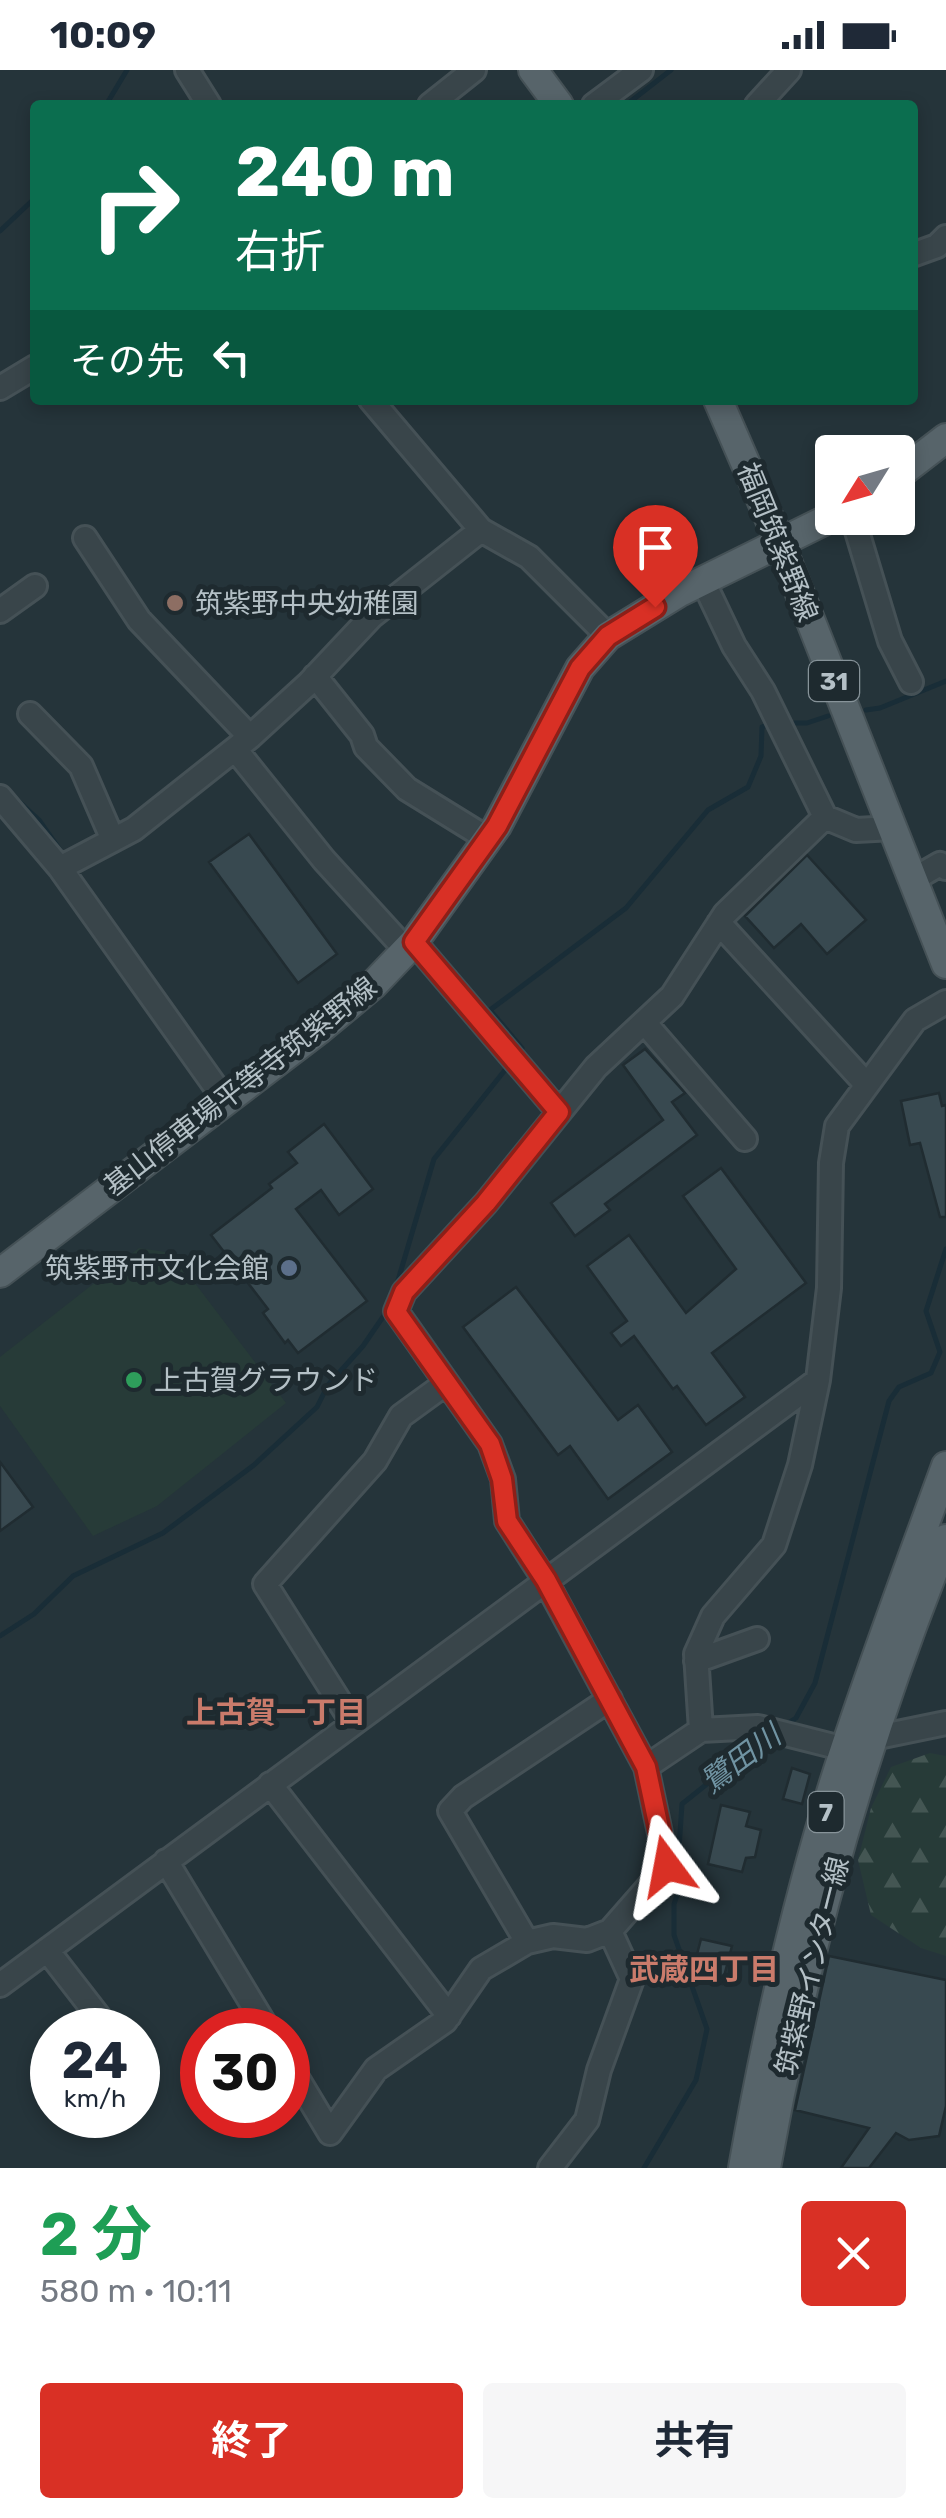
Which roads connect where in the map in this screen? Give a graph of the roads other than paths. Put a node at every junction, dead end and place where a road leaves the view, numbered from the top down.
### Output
1 (187, 70) edge
2 (474, 70) edge
3 (533, 70) edge
4 (641, 70) edge
5 (789, 70) edge
6 (205, 100) edge
7 (436, 100) edge
8 (555, 100) edge
9 (601, 100) edge
10 (762, 100) edge
11 (946, 238) edge
12 (918, 254) edge
13 (30, 370) edge
14 (0, 388) edge
15 (376, 405) edge
16 (720, 405) edge
17 (946, 438) edge
18 (915, 461) edge
19 (815, 526) edge
20 (481, 530) junction
21 (858, 535) edge
22 (84, 538) dead end
23 (780, 543) junction
24 (704, 580) junction
25 (34, 586) dead end
26 (0, 611) edge
27 (608, 636) junction
28 (315, 676) junction
29 (911, 682) dead end
30 (30, 714) dead end
31 (242, 743) junction
32 (0, 797) edge
33 (825, 817) junction
34 (893, 828) junction
35 (488, 839) junction
36 (113, 840) junction
37 (60, 868) junction
38 (946, 868) edge
39 (914, 879) junction
40 (719, 923) junction
41 (410, 946) junction
42 (946, 964) edge
43 (946, 1002) edge
44 (644, 1022) junction
45 (866, 1084) junction
46 (226, 1100) junction
47 (559, 1112) junction
48 (745, 1138) dead end
49 (0, 1273) edge
50 (818, 1380) junction
51 (446, 1384) junction
52 (946, 1466) edge
53 (946, 1539) edge
54 (546, 1580) junction
55 (757, 1639) dead end
56 (696, 1662) junction
57 (610, 1700) junction
58 (353, 1723) junction
59 (946, 1723) edge
60 (701, 1730) junction
61 (873, 1738) junction
62 (845, 1748) junction
63 (646, 1767) junction
64 (270, 1784) junction
65 (166, 1861) junction
66 (610, 1931) junction
67 (527, 1942) junction
68 (47, 1950) junction
69 (0, 1985) edge
70 (93, 2008) edge
71 (255, 2008) edge
72 (448, 2016) junction
73 (310, 2100) edge
74 (550, 2168) edge
75 (744, 2168) edge
76 (766, 2168) edge

1 - 6 street
2 - 7 street
3 - 8 main road
4 - 9 street
5 - 10 street
11 - 12 street
13 - 14 street
15 - 20 street
16 - 23 main road, 福岡筑紫野線 / 31
17 - 18 main road
19 - 23 main road, 基山停車場平等寺筑紫野線
20 - 27 street
20 - 28 street
21 - 29 street
22 - 31 street
23 - 24 main road, 基山停車場平等寺筑紫野線
23 - 34 main road, 福岡筑紫野線 / 31
24 - 27 main road, 基山停車場平等寺筑紫野線
24 - 33 street
25 - 26 street
27 - 35 main road, 基山停車場平等寺筑紫野線
28 - 31 street
28 - 35 street
30 - 36 street
31 - 36 street
31 - 41 street
32 - 37 street
33 - 34 street
33 - 40 street
34 - 39 main road, 福岡筑紫野線 / 31
35 - 41 main road, 基山停車場平等寺筑紫野線
36 - 37 street
37 - 46 street
38 - 39 street
39 - 42 main road, 福岡筑紫野線 / 31
40 - 44 street
40 - 45 street
41 - 46 main road, 基山停車場平等寺筑紫野線
41 - 47 street
43 - 45 street
44 - 47 street
44 - 48 street
45 - 50 street
46 - 49 main road, 基山停車場平等寺筑紫野線
47 - 51 street
50 - 54 street
50 - 56 street
51 - 54 street
51 - 58 street
52 - 62 main road, 筑紫野インター線 / 7
53 - 61 main road, 筑紫野インター線 / 7
54 - 57 street
54 - 58 street
55 - 56 street
56 - 60 street
57 - 63 street
57 - 67 street
58 - 64 street
59 - 61 street
60 - 62 street
60 - 63 street
61 - 76 main road, 筑紫野インター線 / 7
62 - 75 main road, 筑紫野インター線 / 7
63 - 66 street
64 - 65 street
64 - 72 street
65 - 68 street
65 - 71 street
66 - 67 street
66 - 74 street
67 - 72 street
68 - 69 street
68 - 70 street
72 - 73 street

